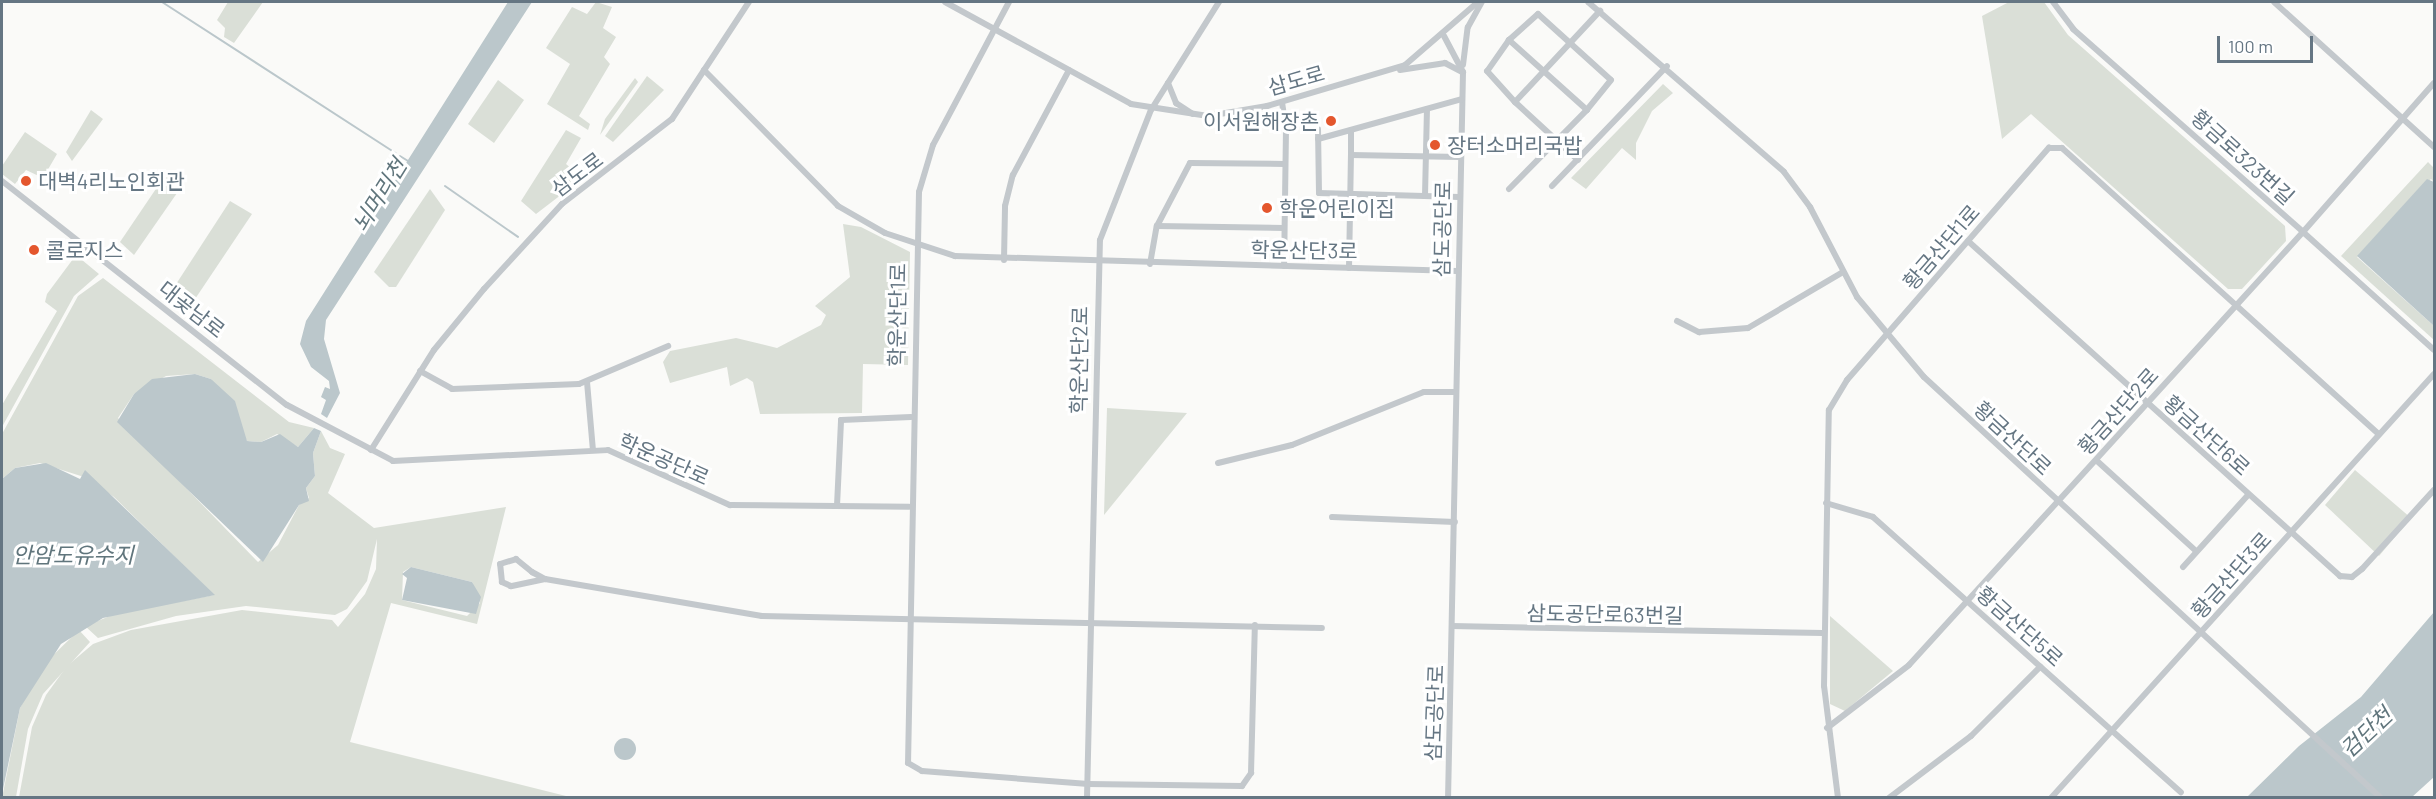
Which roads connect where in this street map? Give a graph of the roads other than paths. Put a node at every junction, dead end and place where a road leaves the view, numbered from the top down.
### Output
1 (749, 2) edge
2 (945, 2) edge
3 (1009, 2) edge
4 (1219, 2) edge
5 (1480, 2) edge
6 (1588, 2) edge
7 (2053, 2) edge
8 (2274, 2) edge
9 (1600, 11) junction
10 (992, 28) junction
11 (1444, 36) junction
12 (1509, 40) junction
13 (1571, 42) junction
14 (1667, 66) junction
15 (704, 70) junction
16 (1069, 70) junction
17 (1543, 71) junction
18 (1463, 72) junction
19 (1378, 74) junction
20 (1168, 83) junction
21 (2434, 83) edge
22 (1462, 99) junction
23 (1282, 102) junction
24 (1515, 102) junction
25 (1427, 109) junction
26 (1151, 110) junction
27 (1587, 110) junction
28 (1196, 116) junction
29 (2403, 118) junction
30 (1318, 129) dead end
31 (1352, 130) junction
32 (1318, 139) junction
33 (1557, 140) junction
34 (2434, 147) edge
35 (1351, 155) junction
36 (1426, 157) junction
37 (1460, 157) junction
38 (1578, 160) junction
39 (1285, 164) junction
40 (2, 181) edge
41 (1552, 186) dead end
42 (1509, 189) dead end
43 (1350, 195) junction
44 (1425, 196) junction
45 (1459, 197) junction
46 (1157, 226) junction
47 (1284, 228) junction
48 (2303, 232) junction
49 (1968, 242) junction
50 (916, 245) junction
51 (1004, 260) junction
52 (1097, 263) junction
53 (1150, 264) junction
54 (1284, 266) junction
55 (1349, 268) junction
56 (1457, 271) junction
57 (1843, 272) junction
58 (2238, 303) junction
59 (1677, 321) dead end
60 (1886, 336) junction
61 (668, 346) dead end
62 (2434, 350) edge
63 (420, 371) junction
64 (2434, 374) edge
65 (587, 382) junction
66 (1456, 392) junction
67 (2147, 403) junction
68 (911, 417) junction
69 (2379, 434) junction
70 (371, 450) junction
71 (593, 450) junction
72 (2096, 460) junction
73 (1218, 463) dead end
74 (2434, 490) edge
75 (2248, 495) junction
76 (2058, 502) junction
77 (1826, 503) junction
78 (837, 506) junction
79 (909, 507) junction
80 (1332, 517) dead end
81 (1455, 522) junction
82 (2290, 533) junction
83 (2196, 551) junction
84 (2183, 567) dead end
85 (545, 579) junction
86 (1968, 601) junction
87 (908, 619) junction
88 (1090, 620) junction
89 (1255, 626) junction
90 (1452, 626) junction
91 (1322, 628) dead end
92 (1823, 633) junction
93 (2200, 633) junction
94 (2040, 667) junction
95 (1827, 728) junction
96 (2112, 731) junction
97 (1088, 784) junction
98 (2181, 792) dead end
99 (1087, 798) edge
100 (1448, 798) edge
101 (1838, 798) edge
102 (1890, 798) edge
103 (2051, 798) edge
104 (2381, 798) edge

1 - 15 street, 삼도로
2 - 10 street, 삼도로
3 - 10 street, 학운산단1로
4 - 20 street, 학운산단2로
5 - 11 street, 삼도로
5 - 18 street
6 - 9 street, 황금산단로
7 - 48 street, 황금로323번길
8 - 29 street
9 - 13 street
9 - 14 street, 황금산단로
10 - 16 street, 삼도로
10 - 50 street, 학운산단1로
11 - 18 street, 삼도공단로
11 - 19 street, 삼도로
12 - 13 street
12 - 17 street
12 - 24 street
13 - 17 street
13 - 27 street
14 - 38 street
14 - 57 street, 황금산단로
15 - 50 street, 학운산단3로
15 - 63 street, 삼도로
16 - 26 street, 삼도로
16 - 51 street
17 - 24 street
17 - 27 street
18 - 19 street
18 - 22 street, 삼도공단로
19 - 23 street, 삼도로
20 - 26 street, 학운산단2로
20 - 28 street
21 - 29 street, 황금로323번길
22 - 25 street
22 - 37 street, 삼도공단로
23 - 28 street, 삼도로
23 - 39 street
24 - 33 street
25 - 31 street
25 - 36 street
26 - 28 street, 삼도로
26 - 52 street, 학운산단2로
27 - 33 street
29 - 34 street
29 - 48 street, 황금로323번길
30 - 32 street
31 - 32 street
31 - 35 street
32 - 43 street
33 - 38 street
33 - 42 street
35 - 36 street
35 - 43 street
36 - 37 street
36 - 44 street
37 - 45 street, 삼도공단로
38 - 41 street
39 - 46 street
39 - 47 street
40 - 70 street, 대곶남로
43 - 44 street
43 - 55 street
44 - 45 street
45 - 56 street, 삼도공단로
46 - 47 street
46 - 53 street
47 - 54 street
48 - 58 street, 황금산단2로
48 - 62 street
49 - 58 street, 황금산단1로
49 - 60 street, 황금산단1로
49 - 67 street, 황금산단6로
50 - 51 street, 학운산단3로
50 - 68 street, 학운산단1로
51 - 52 street, 학운산단3로
52 - 53 street, 학운산단3로
52 - 88 street, 학운산단2로
53 - 54 street, 학운산단3로
54 - 55 street, 학운산단3로
55 - 56 street, 학운산단3로
56 - 66 street, 삼도공단로
57 - 59 street
57 - 60 street, 황금산단로
58 - 67 street, 황금산단2로
58 - 69 street, 황금산단1로
60 - 76 street, 황금산단로
60 - 77 street, 황금산단1로
61 - 65 street
63 - 65 street
63 - 70 street, 삼도로
64 - 69 street, 황금산단3로
65 - 71 street
66 - 73 street
66 - 81 street, 삼도공단로
67 - 72 street, 황금산단2로
67 - 75 street, 황금산단6로
68 - 78 street
68 - 79 street, 학운산단1로
69 - 82 street, 황금산단3로
70 - 71 street, 학운공단로
71 - 78 street, 학운공단로
72 - 76 street, 황금산단2로
72 - 83 street
74 - 82 street, 황금산단6로
75 - 82 street, 황금산단6로
75 - 83 street
76 - 86 street, 황금산단2로
76 - 93 street, 황금산단로
77 - 86 street, 황금산단5로
77 - 92 street, 황금산단1로
78 - 79 street, 학운공단로
79 - 87 street, 학운산단1로
80 - 81 street
81 - 90 street, 삼도공단로
82 - 93 street, 황금산단3로
83 - 84 street
85 - 85 street
85 - 87 street
86 - 94 street, 황금산단5로
86 - 95 street, 황금산단2로
87 - 88 street
87 - 97 street, 학운산단1로
88 - 89 street
88 - 97 street, 학운산단2로
89 - 91 street
89 - 97 street
90 - 92 street, 삼도공단로63번길
90 - 100 street, 삼도공단로
92 - 95 street, 황금산단1로
93 - 96 street, 황금산단3로
93 - 104 street, 황금산단로
94 - 96 street, 황금산단5로
94 - 102 street
95 - 101 street, 황금산단1로
96 - 98 street, 황금산단5로
96 - 103 street, 황금산단3로
97 - 99 street, 학운산단2로

